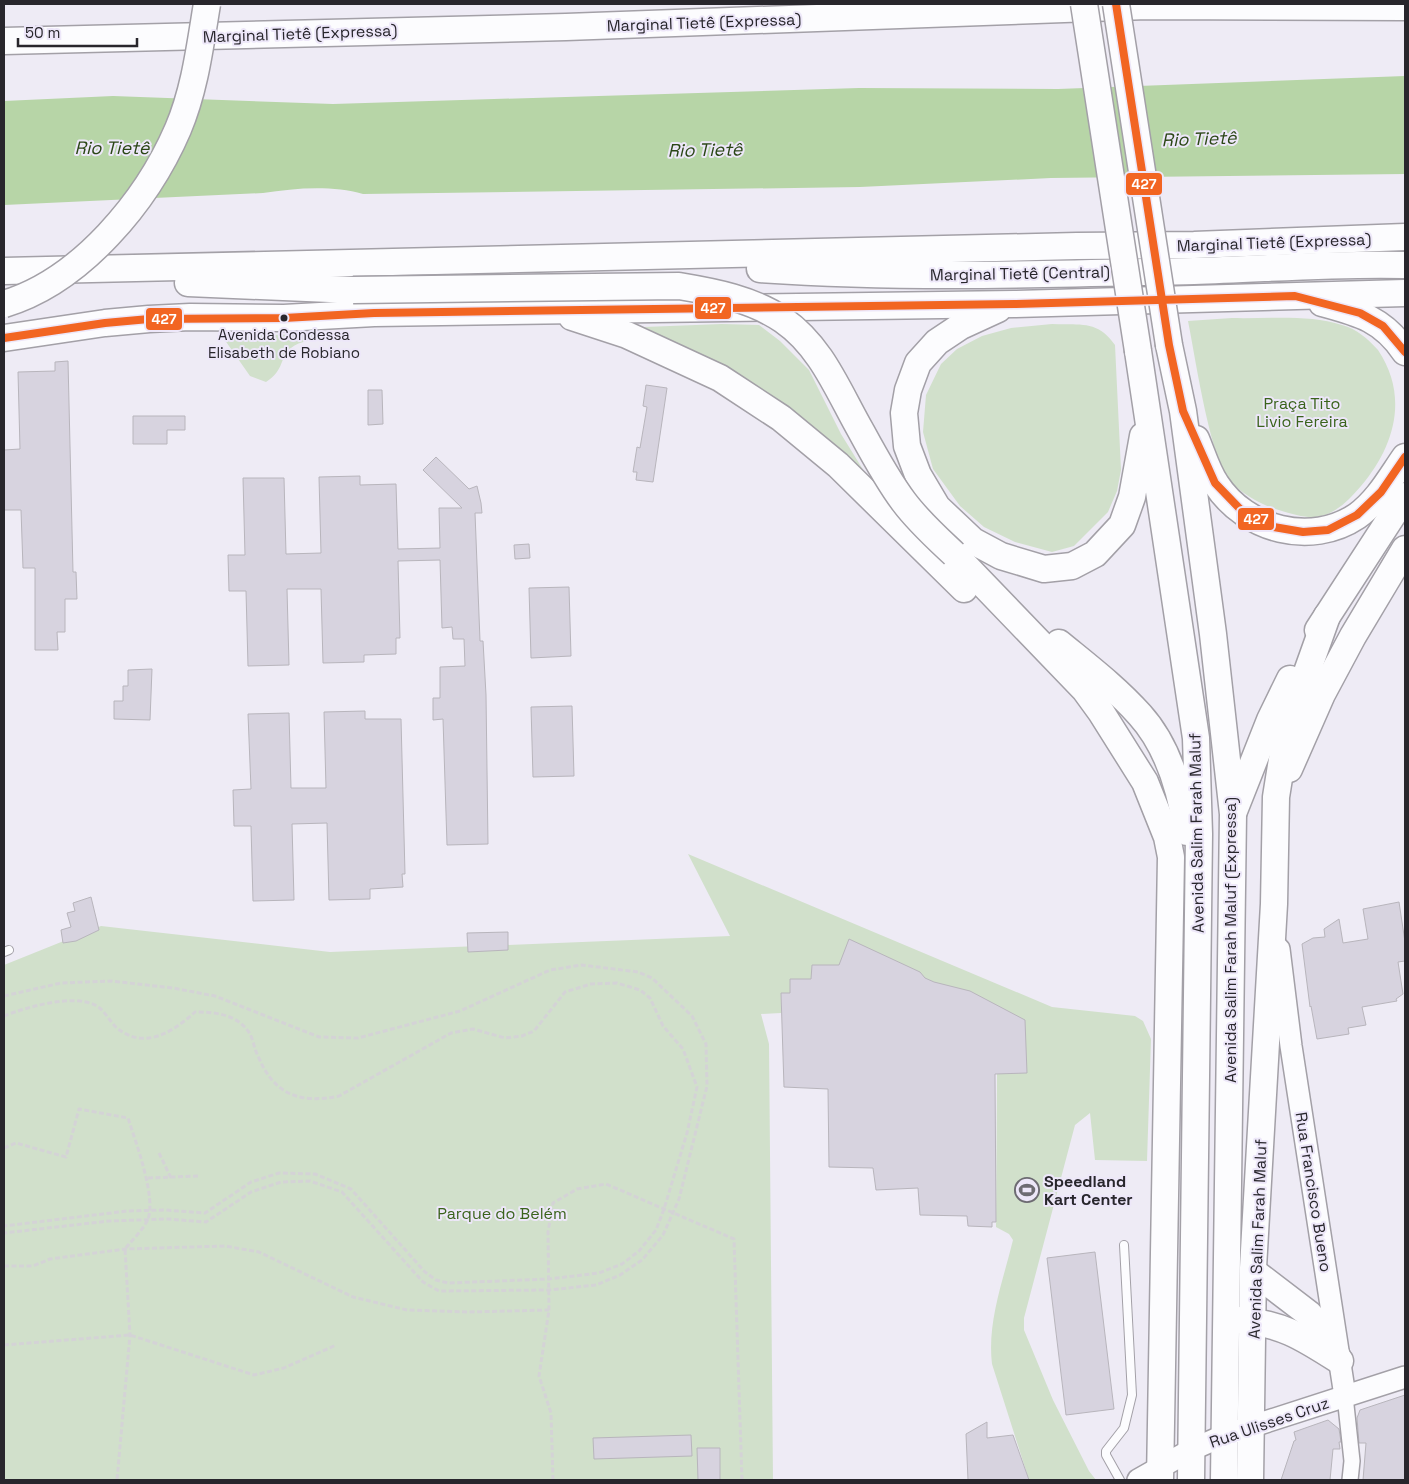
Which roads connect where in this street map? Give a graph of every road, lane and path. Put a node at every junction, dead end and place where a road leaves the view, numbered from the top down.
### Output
1 (207, 4) edge
2 (1084, 4) edge
3 (1116, 4) edge
4 (1405, 7) edge
5 (4, 40) edge
6 (1405, 237) edge
7 (1405, 254) edge
8 (670, 256) junction
9 (1370, 264) junction
10 (1405, 266) edge
11 (143, 269) junction
12 (4, 271) edge
13 (1405, 293) edge
14 (1295, 296) junction
15 (4, 304) edge
16 (1014, 304) junction
17 (553, 310) junction
18 (4, 338) edge
19 (1405, 352) edge
20 (1183, 411) junction
21 (1147, 415) junction
22 (1405, 457) edge
23 (1405, 496) edge
24 (1402, 559) edge
25 (963, 562) junction
26 (1333, 606) junction
27 (1116, 738) junction
28 (1276, 797) junction
29 (1233, 814) junction
30 (1198, 902) junction
31 (1274, 904) junction
32 (4, 996) edge
33 (4, 1016) edge
34 (1196, 1139) junction
35 (4, 1148) edge
36 (1230, 1151) junction
37 (159, 1153) dead end
38 (198, 1176) dead end
39 (148, 1178) junction
40 (171, 1178) junction
41 (664, 1209) junction
42 (1166, 1211) junction
43 (149, 1212) junction
44 (674, 1213) junction
45 (148, 1220) junction
46 (4, 1226) edge
47 (4, 1233) edge
48 (1124, 1245) dead end
49 (125, 1249) junction
50 (4, 1266) edge
51 (1253, 1270) junction
52 (549, 1279) junction
53 (549, 1290) junction
54 (549, 1310) junction
55 (1226, 1319) junction
56 (1194, 1320) junction
57 (1254, 1321) junction
58 (1164, 1330) junction
59 (130, 1335) junction
60 (4, 1344) edge
61 (336, 1345) dead end
62 (1341, 1368) junction
63 (1405, 1377) edge
64 (1366, 1390) junction
65 (1345, 1396) junction
66 (1316, 1405) junction
67 (1251, 1425) junction
68 (1225, 1434) junction
69 (1191, 1450) junction
70 (1161, 1473) edge
71 (118, 1480) edge
72 (553, 1480) edge
73 (742, 1480) edge
74 (1120, 1480) edge
75 (1138, 1480) edge
76 (1191, 1480) edge
77 (1224, 1480) edge
78 (1250, 1480) edge
79 (1350, 1480) edge

1 - 15 highway, bridge
2 - 21 highway, Avenida Salim Farah Maluf, bridge
3 - 20 highway, Avenida Salim Farah Maluf (Expressa), bridge
4 - 5 highway, Marginal Tietê (Expressa)
6 - 8 highway, Marginal Tietê (Expressa)
7 - 9 highway, Marginal Tietê (Expressa)
8 - 9 highway, Marginal Tietê (Central)
8 - 11 highway, Marginal Tietê (Expressa)
9 - 10 highway
11 - 12 highway, Marginal Tietê (Expressa)
11 - 25 highway, bridge
13 - 14 highway
14 - 16 highway
14 - 19 highway
16 - 17 highway
16 - 21 highway
17 - 18 highway
17 - 27 highway
20 - 22 highway
20 - 29 highway, Avenida Salim Farah Maluf (Expressa)
21 - 30 highway, Avenida Salim Farah Maluf
23 - 26 highway
24 - 28 highway
25 - 27 highway
25 - 30 highway
26 - 28 highway, Avenida Salim Farah Maluf
26 - 29 highway
27 - 42 highway, Avenida Salim Farah Maluf
28 - 31 highway, Avenida Salim Farah Maluf
29 - 36 highway, Avenida Salim Farah Maluf (Expressa)
30 - 34 highway, Avenida Salim Farah Maluf
31 - 51 highway, Avenida Salim Farah Maluf
31 - 62 street, Rua Francisco Bueno
32 - 44 path
33 - 41 path
34 - 42 highway
34 - 56 highway, Avenida Salim Farah Maluf
35 - 39 path
36 - 51 highway
36 - 55 highway, Avenida Salim Farah Maluf (Expressa)
37 - 40 path
38 - 40 path
39 - 40 path
39 - 43 path
41 - 44 path
41 - 52 path
41 - 52 path
42 - 58 highway, Avenida Salim Farah Maluf
43 - 45 path
43 - 46 path
43 - 52 path
44 - 53 path
44 - 73 path
45 - 47 path
45 - 49 path
45 - 53 path
48 - 74 lane
49 - 50 path
49 - 54 path
49 - 59 path
51 - 57 highway, Avenida Salim Farah Maluf
51 - 62 highway
52 - 53 path
53 - 54 path
54 - 72 path
55 - 56 highway
55 - 57 highway
55 - 68 highway, Avenida Salim Farah Maluf (Expressa)
56 - 58 highway
56 - 69 highway
57 - 62 highway
57 - 67 highway, Avenida Salim Farah Maluf
58 - 70 highway, Avenida Salim Farah Maluf
59 - 60 path
59 - 61 path
59 - 71 path
62 - 64 street
62 - 65 street, Rua Francisco Bueno
62 - 66 street
63 - 64 street, Rua Ulisses Cruz
64 - 65 street, Rua Ulisses Cruz
65 - 66 street, Rua Ulisses Cruz
65 - 79 street, Rua Francisco Bueno
66 - 67 street, Rua Ulisses Cruz
67 - 68 street, Rua Ulisses Cruz
67 - 78 highway, Avenida Salim Farah Maluf
68 - 69 street, Rua Ulisses Cruz
68 - 77 highway, Avenida Salim Farah Maluf (Expressa)
69 - 70 street, Rua Ulisses Cruz
69 - 76 highway
70 - 75 street, Rua Ulisses Cruz

